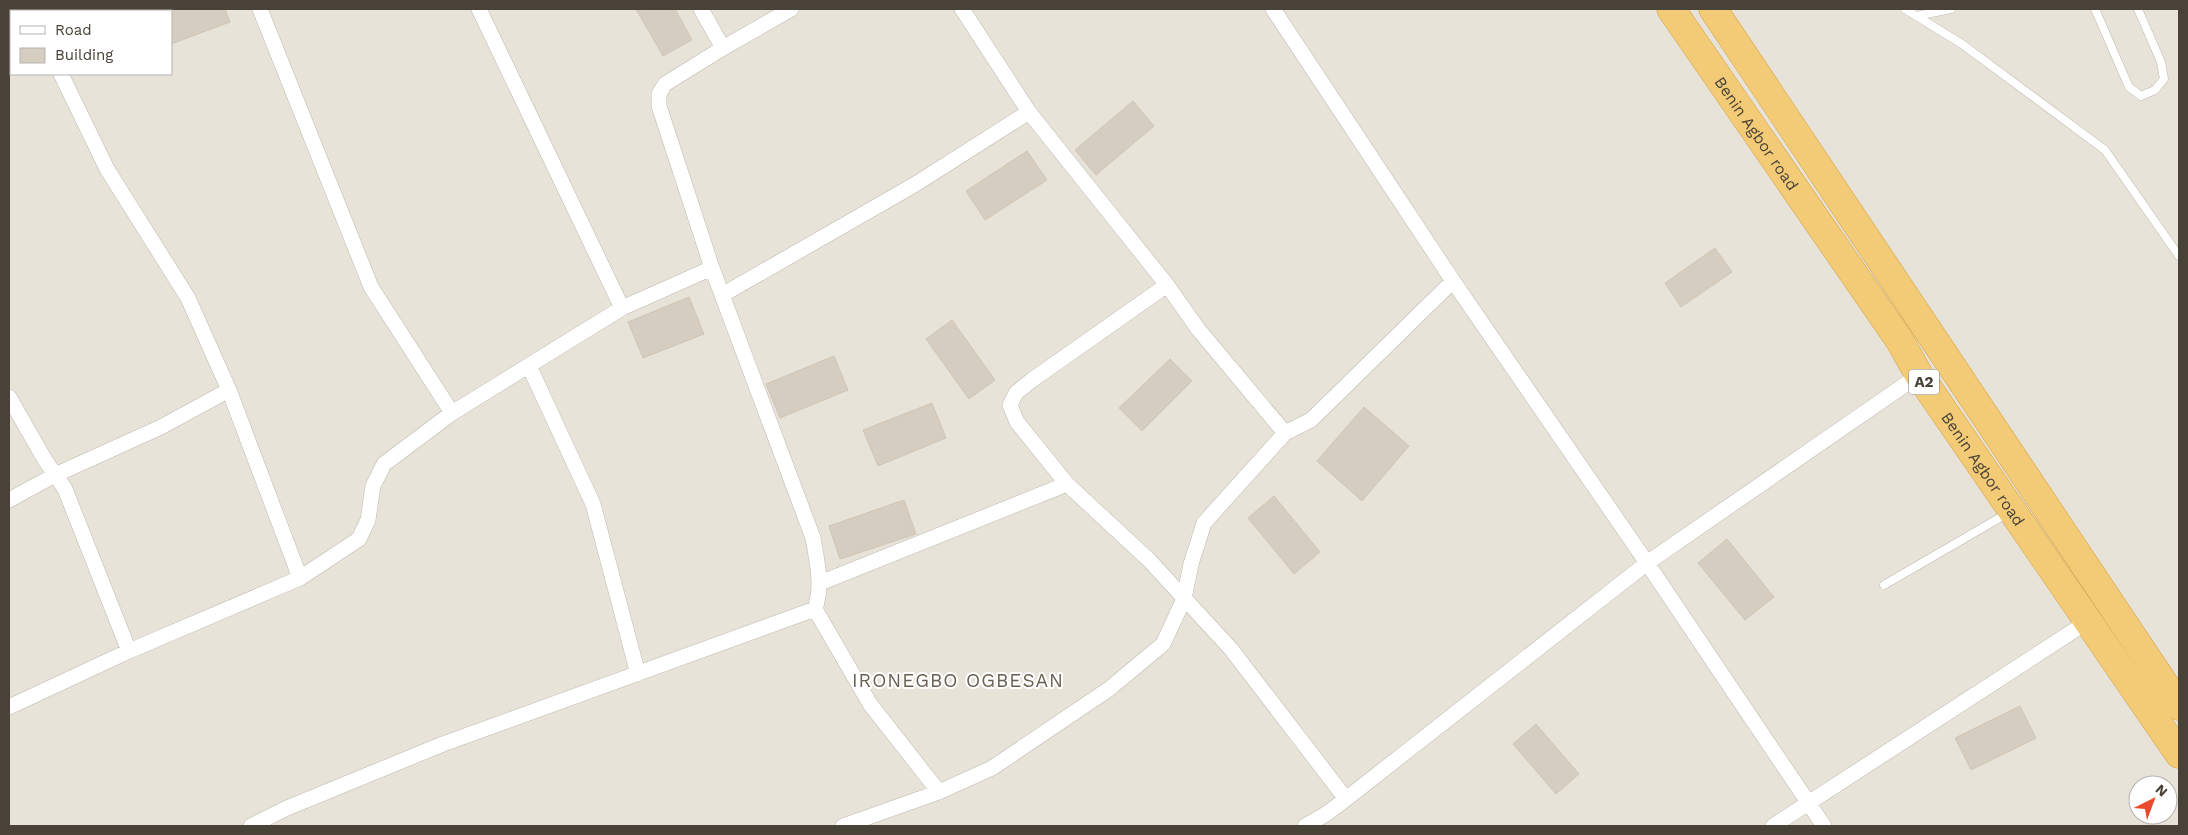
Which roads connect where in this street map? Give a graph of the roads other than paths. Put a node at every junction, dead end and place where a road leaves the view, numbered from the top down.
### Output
1 (260, 9) edge
2 (479, 9) edge
3 (701, 9) edge
4 (791, 9) edge
5 (962, 9) edge
6 (1273, 9) edge
7 (1671, 9) edge
8 (1713, 9) edge
9 (1904, 9) edge
10 (1950, 9) edge
11 (2095, 9) edge
12 (2138, 9) edge
13 (1916, 16) junction
14 (722, 48) junction
15 (61, 75) edge
16 (1029, 112) junction
17 (2179, 256) edge
18 (712, 268) junction
19 (1453, 281) junction
20 (1167, 285) junction
21 (722, 295) junction
22 (622, 308) junction
23 (529, 366) junction
24 (1919, 375) junction
25 (229, 390) junction
26 (9, 397) edge
27 (452, 413) junction
28 (1285, 433) junction
29 (56, 475) junction
30 (1067, 484) junction
31 (9, 500) edge
32 (2012, 511) junction
33 (1647, 563) junction
34 (300, 578) junction
35 (820, 582) junction
36 (1884, 585) dead end
37 (1184, 599) junction
38 (815, 609) junction
39 (2087, 622) junction
40 (129, 651) junction
41 (638, 674) junction
42 (2179, 706) edge
43 (9, 707) edge
44 (2179, 754) edge
45 (939, 792) junction
46 (1346, 799) junction
47 (1809, 803) junction
48 (1329, 820) edge
49 (251, 826) edge
50 (843, 826) edge
51 (1305, 826) edge
52 (1773, 826) edge
53 (1824, 826) edge

1 - 27 street
2 - 22 street
3 - 14 street
4 - 14 street
5 - 16 street
6 - 19 street
7 - 24 highway, Benin Agbor road / A2
8 - 42 highway, Benin Agbor road / A2
9 - 13 lane
10 - 13 lane
11 - 12 lane
13 - 17 lane
14 - 18 street
15 - 25 street
16 - 20 street
16 - 21 street
18 - 21 street
18 - 22 street
19 - 28 street
19 - 33 street
20 - 28 street
20 - 30 street
21 - 35 street
22 - 23 street
23 - 27 street
23 - 41 street
24 - 32 highway, Benin Agbor road / A2
24 - 33 street
25 - 29 street
25 - 34 street
26 - 29 street
27 - 34 street
28 - 37 street
29 - 31 street
29 - 40 street
30 - 35 street
30 - 37 street
32 - 36 lane
32 - 39 highway, Benin Agbor road / A2
33 - 46 street
33 - 47 street
34 - 40 street
35 - 38 street
37 - 45 street
37 - 46 street
38 - 41 street
38 - 45 street
39 - 44 highway, Benin Agbor road / A2
39 - 47 street
40 - 43 street
41 - 49 street
45 - 50 street
46 - 48 street
47 - 52 street
47 - 53 street
48 - 51 street

